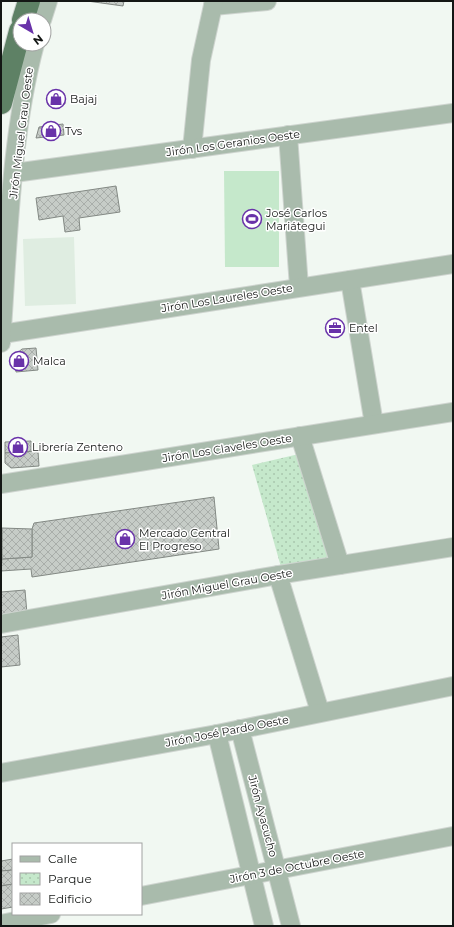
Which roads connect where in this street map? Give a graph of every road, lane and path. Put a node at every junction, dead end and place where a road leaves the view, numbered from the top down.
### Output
1 (29, 1) edge
2 (48, 1) edge
3 (267, 1) edge
4 (213, 4) edge
5 (26, 12) edge
6 (45, 12) edge
7 (14, 52) edge
8 (33, 52) edge
9 (1, 103) edge
10 (453, 113) edge
11 (288, 135) junction
12 (192, 148) junction
13 (14, 173) junction
14 (453, 264) edge
15 (350, 280) junction
16 (299, 287) junction
17 (1, 339) edge
18 (453, 412) edge
19 (374, 424) junction
20 (300, 436) junction
21 (1, 484) edge
22 (453, 547) edge
23 (340, 566) junction
24 (278, 575) junction
25 (1, 624) edge
26 (453, 686) edge
27 (320, 712) junction
28 (240, 729) junction
29 (217, 734) junction
30 (1, 772) edge
31 (453, 836) edge
32 (277, 869) junction
33 (252, 874) junction
34 (142, 896) edge
35 (47, 915) edge
36 (1, 924) edge
37 (264, 926) edge
38 (291, 926) edge

1 - 5 highway
2 - 6 street
3 - 4 street
4 - 12 street
7 - 9 highway
8 - 13 street, Jirón Miguel Grau Oeste
10 - 11 street, Jirón Los Geranios Oeste
11 - 12 street, Jirón Los Geranios Oeste
11 - 16 street
12 - 13 street, Jirón Los Geranios Oeste
13 - 17 street, Jirón Miguel Grau Oeste
14 - 15 street, Jirón Los Laureles Oeste
15 - 16 street, Jirón Los Laureles Oeste
15 - 19 street
16 - 17 street, Jirón Los Laureles Oeste
18 - 19 street, Jirón Los Claveles Oeste
19 - 20 street, Jirón Los Claveles Oeste
20 - 21 street, Jirón Los Claveles Oeste
20 - 23 street
22 - 23 street, Jirón Miguel Grau Oeste
23 - 24 street, Jirón Miguel Grau Oeste
24 - 25 street, Jirón Miguel Grau Oeste
24 - 27 street
26 - 27 street, Jirón José Pardo Oeste
27 - 28 street, Jirón José Pardo Oeste
28 - 29 street, Jirón José Pardo Oeste
28 - 32 street, Jirón Ayacucho
29 - 30 street, Jirón José Pardo Oeste
29 - 33 street
31 - 32 street, Jirón 3 de Octubre Oeste
32 - 33 street, Jirón 3 de Octubre Oeste
32 - 38 street, Jirón Ayacucho
33 - 34 street, Jirón 3 de Octubre Oeste
33 - 37 street
35 - 36 street

